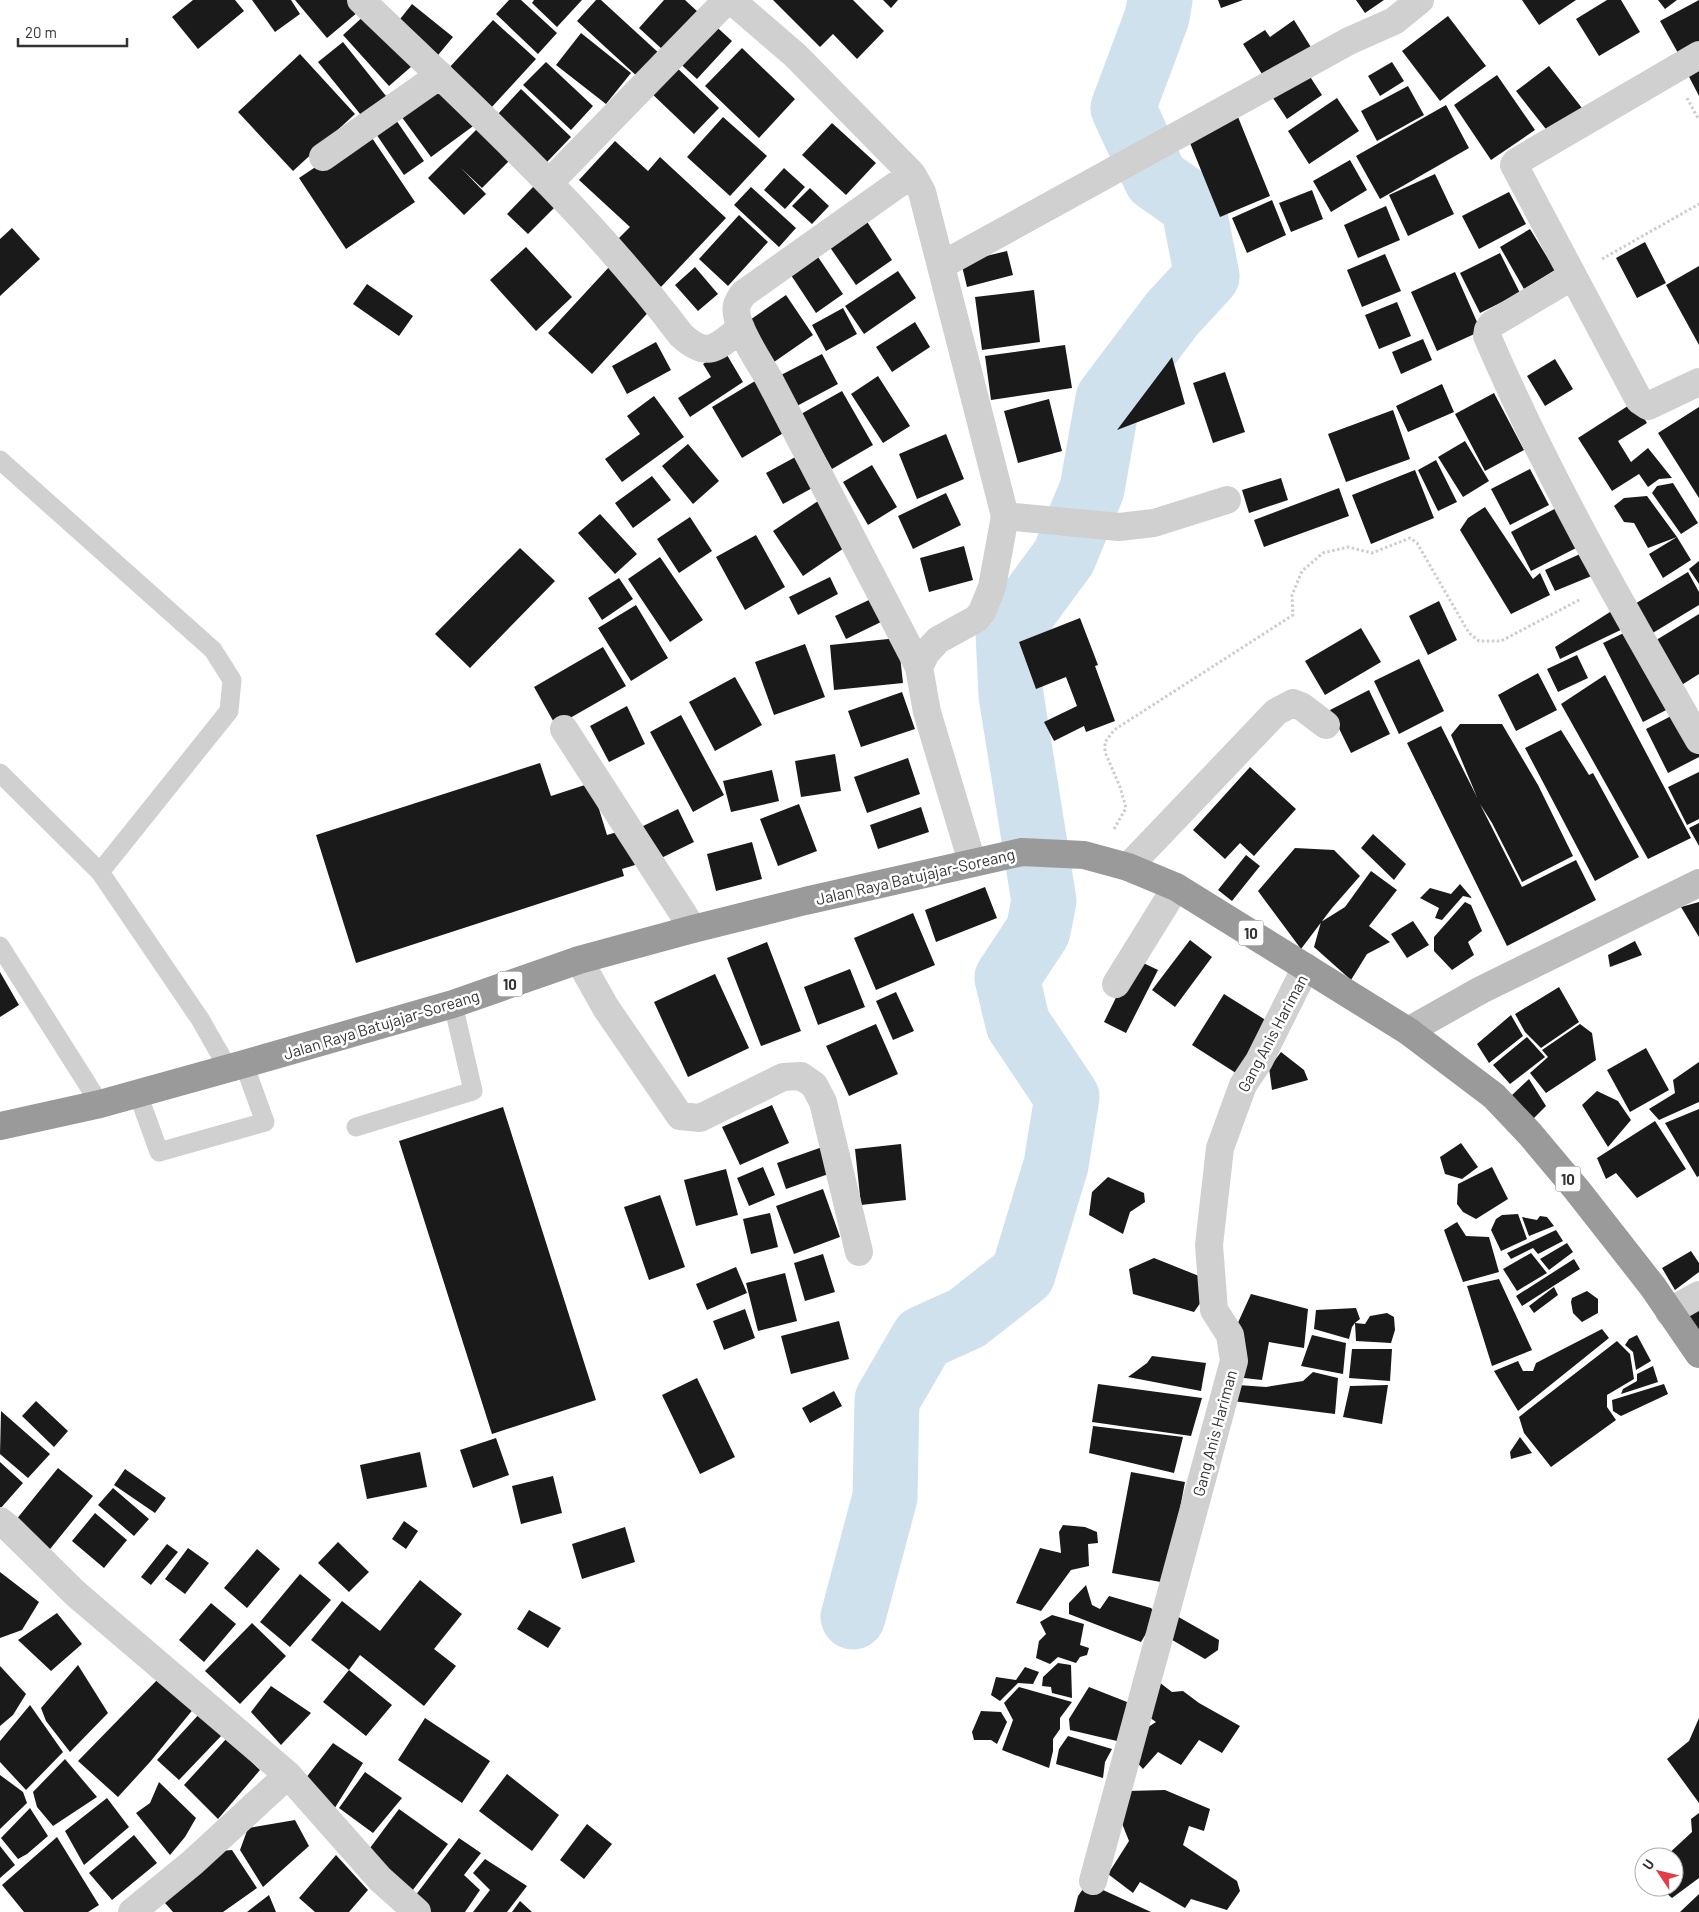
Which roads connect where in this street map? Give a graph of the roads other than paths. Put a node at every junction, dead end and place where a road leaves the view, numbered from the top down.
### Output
1 (361, 0) edge
2 (727, 0) edge
3 (731, 0) edge
4 (1420, 0) edge
5 (1699, 55) edge
6 (440, 75) junction
7 (323, 157) dead end
8 (912, 174) junction
9 (549, 183) junction
10 (942, 265) junction
11 (1573, 276) junction
12 (741, 328) junction
13 (1699, 382) edge
14 (0, 460) edge
15 (1227, 500) dead end
16 (1005, 516) junction
17 (919, 667) junction
18 (1326, 724) dead end
19 (564, 729) dead end
20 (1699, 740) edge
21 (0, 773) edge
22 (972, 862) junction
23 (1128, 867) junction
24 (100, 872) junction
25 (1699, 883) edge
26 (1176, 887) junction
27 (693, 929) junction
28 (0, 946) edge
29 (579, 960) junction
30 (1306, 967) junction
31 (1116, 984) dead end
32 (453, 1004) junction
33 (1408, 1032) junction
34 (236, 1066) junction
35 (138, 1094) junction
36 (100, 1104) junction
37 (0, 1126) edge
38 (356, 1127) dead end
39 (859, 1252) dead end
40 (1699, 1295) edge
41 (1669, 1312) junction
42 (1699, 1354) edge
43 (0, 1521) edge
44 (288, 1775) junction
45 (1093, 1881) dead end
46 (132, 1912) edge
47 (418, 1912) edge

1 - 6 street
2 - 9 street
3 - 8 street
4 - 10 street
5 - 11 street
6 - 7 street
6 - 9 street
8 - 10 street
8 - 12 street
9 - 12 street
10 - 16 street
11 - 13 street
11 - 20 street
12 - 17 street
14 - 24 lane
15 - 16 street
16 - 17 street
17 - 22 street
18 - 23 street
19 - 27 street
21 - 24 lane
22 - 23 highway, Jalan Raya Batujajar-Soreang / 10
22 - 27 highway, Jalan Raya Batujajar-Soreang / 10
23 - 26 highway, Jalan Raya Batujajar-Soreang / 10
24 - 34 lane
25 - 33 street
26 - 30 highway, Jalan Raya Batujajar-Soreang / 10
26 - 31 street
27 - 29 highway, Jalan Raya Batujajar-Soreang / 10
28 - 36 lane
29 - 32 highway, Jalan Raya Batujajar-Soreang / 10
29 - 39 street
30 - 33 highway, Jalan Raya Batujajar-Soreang / 10
30 - 45 street, Gang Anis Hariman
32 - 34 highway, Jalan Raya Batujajar-Soreang / 10
32 - 38 lane
33 - 41 highway, Jalan Raya Batujajar-Soreang / 10
34 - 35 highway, Jalan Raya Batujajar-Soreang / 10
34 - 35 lane
35 - 36 highway, Jalan Raya Batujajar-Soreang / 10
36 - 37 highway, Jalan Raya Batujajar-Soreang / 10
40 - 41 street
41 - 42 highway, Jalan Raya Batujajar-Soreang / 10
43 - 44 street
44 - 46 street
44 - 47 street

